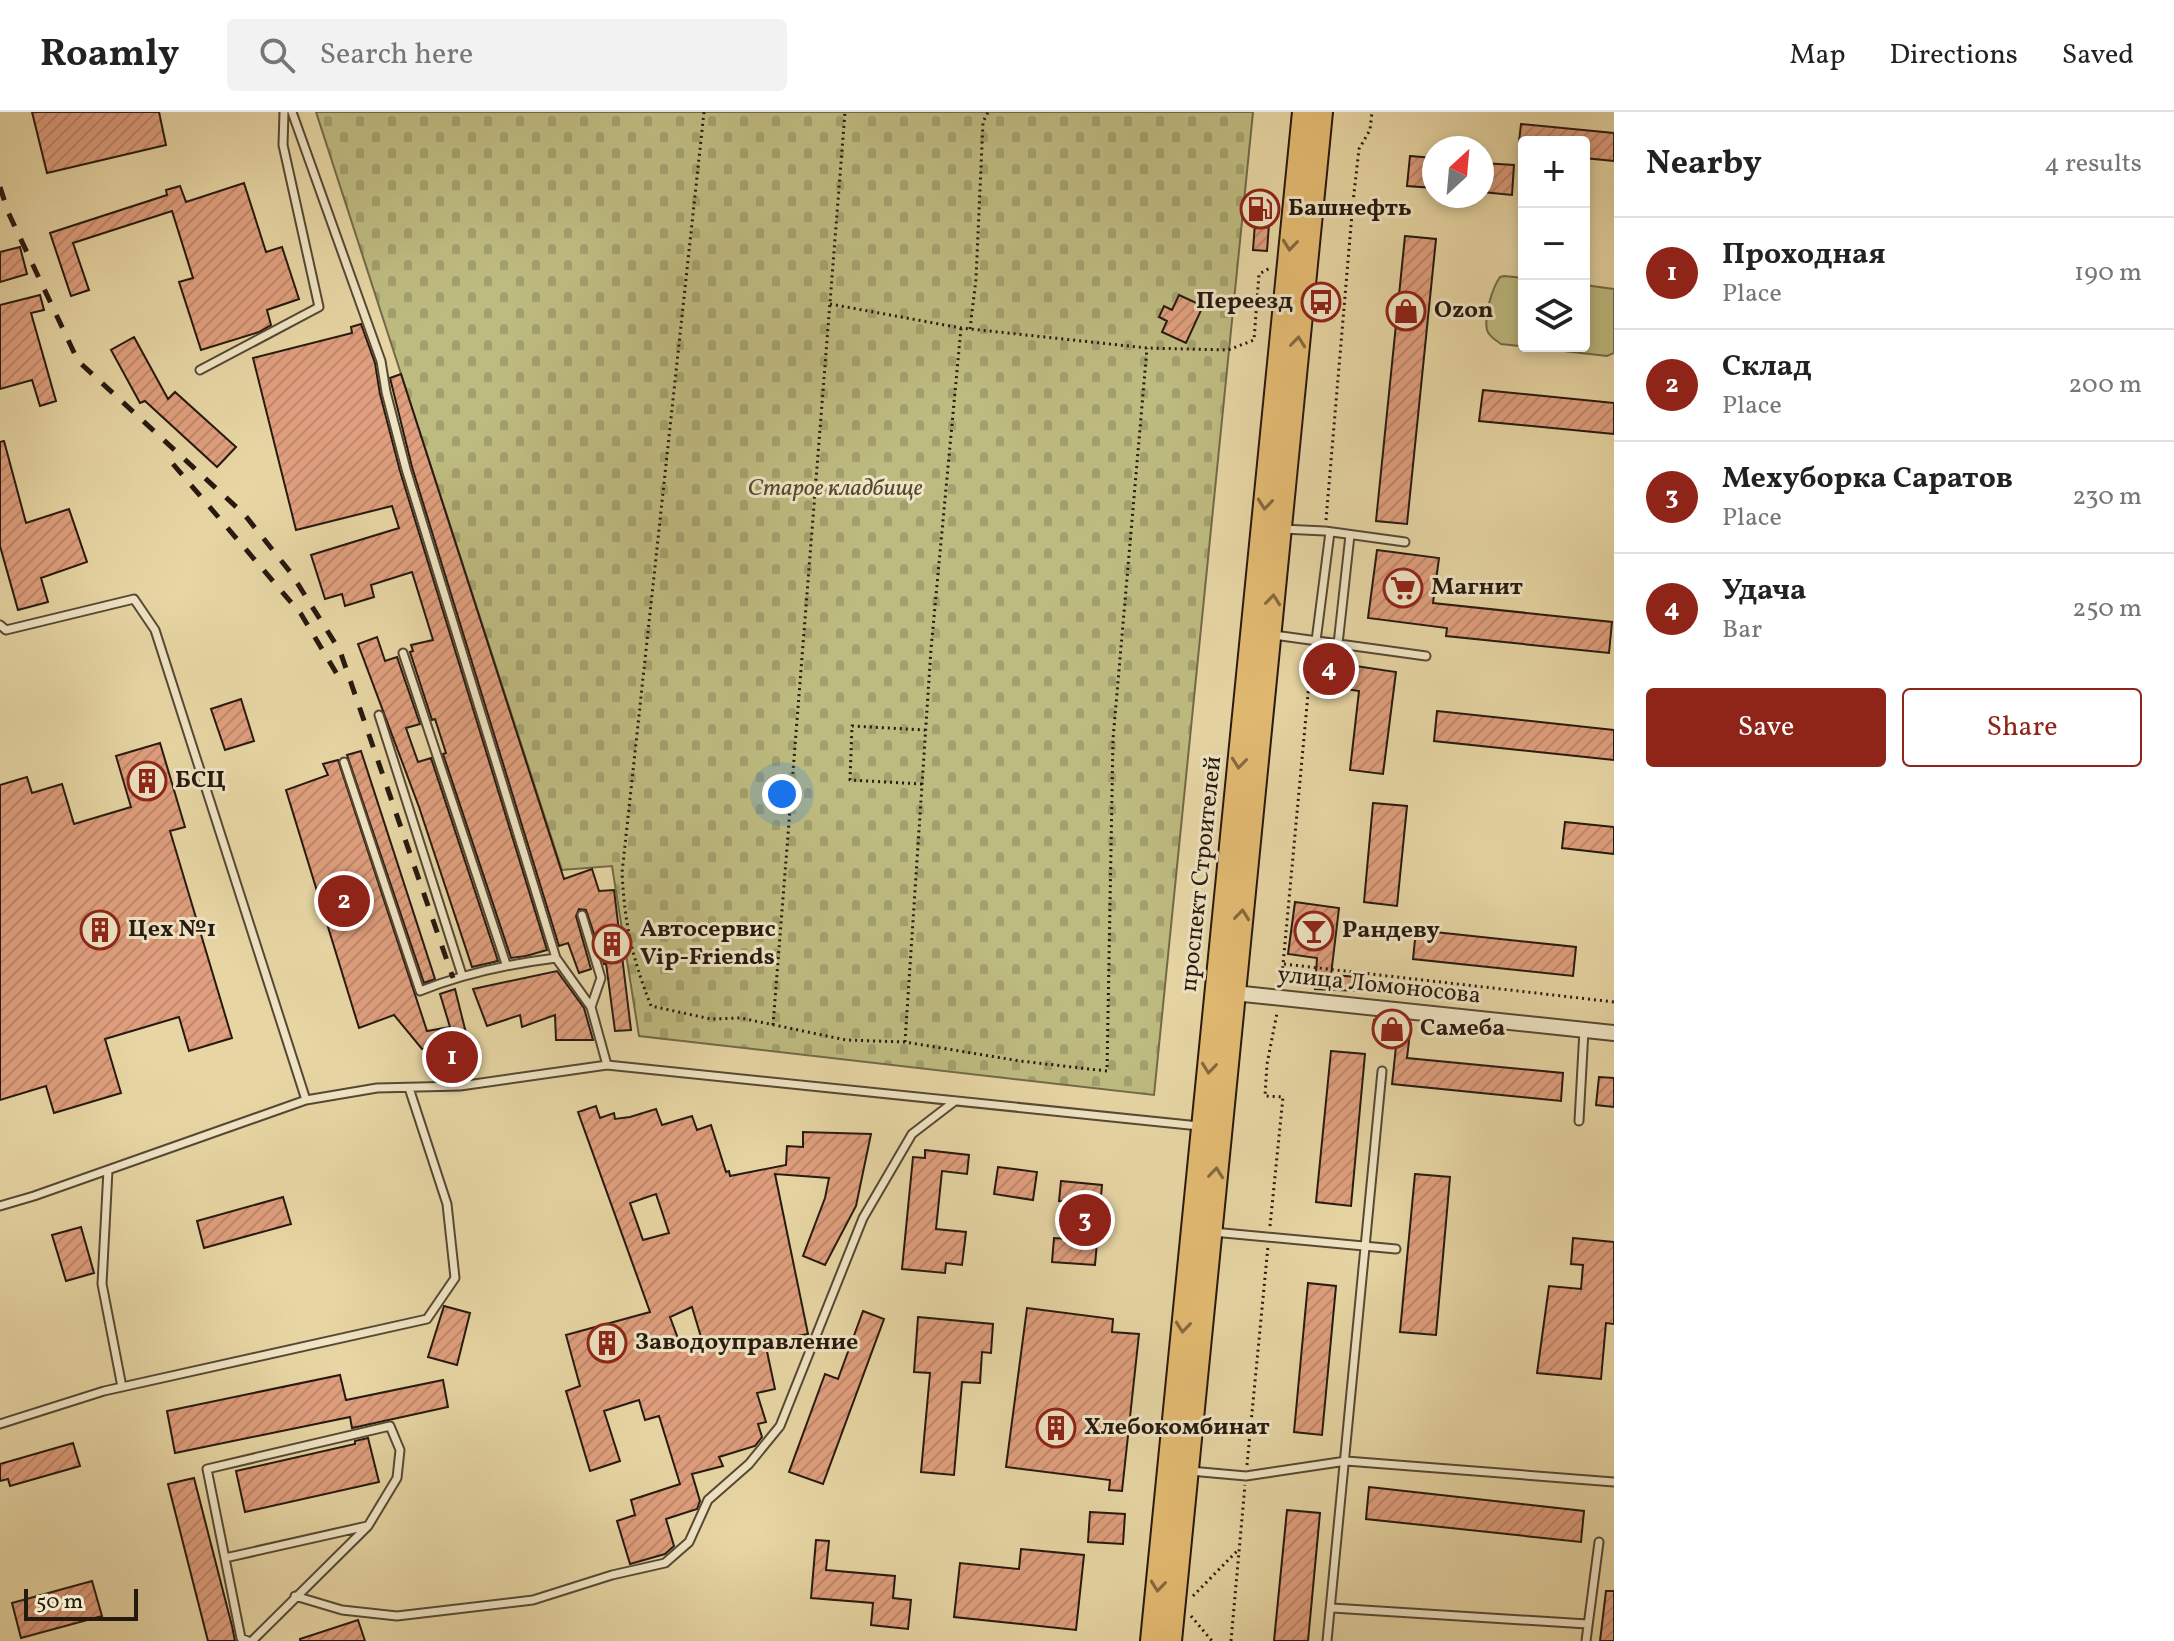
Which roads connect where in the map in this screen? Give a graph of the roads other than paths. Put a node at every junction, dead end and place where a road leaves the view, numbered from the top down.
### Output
1 (284, 112) edge
2 (292, 112) edge
3 (1304, 112) edge
4 (1321, 112) edge
5 (200, 370) dead end
6 (1280, 529) junction
7 (1327, 532) junction
8 (1350, 535) junction
9 (1405, 542) dead end
10 (0, 625) edge
11 (1270, 635) junction
12 (1314, 641) junction
13 (1338, 644) junction
14 (403, 653) dead end
15 (1426, 656) dead end
16 (379, 715) dead end
17 (344, 762) dead end
18 (582, 915) dead end
19 (556, 958) junction
20 (506, 964) junction
21 (462, 975) junction
22 (1234, 993) junction
23 (591, 1007) junction
24 (1584, 1030) junction
25 (1614, 1033) edge
26 (607, 1065) junction
27 (1382, 1071) dead end
28 (409, 1088) junction
29 (306, 1100) junction
30 (955, 1101) junction
31 (1579, 1121) dead end
32 (1212, 1128) junction
33 (108, 1170) junction
34 (0, 1206) edge
35 (1211, 1232) junction
36 (1366, 1247) junction
37 (1396, 1249) dead end
38 (122, 1387) junction
39 (0, 1424) edge
40 (1346, 1461) junction
41 (1187, 1470) junction
42 (1614, 1482) edge
43 (368, 1526) junction
44 (1599, 1542) dead end
45 (225, 1558) junction
46 (295, 1596) junction
47 (1332, 1608) junction
48 (1587, 1624) junction
49 (250, 1641) edge
50 (1152, 1641) edge
51 (1170, 1641) edge
52 (1327, 1641) edge
53 (1586, 1641) edge

1 - 5 lane
2 - 19 lane
3 -> 32 main road, проспект Строителей
6 -> 4 main road, проспект Строителей
6 - 7 lane
11 -> 6 main road, проспект Строителей
7 - 8 lane
7 - 12 lane
8 - 9 lane
8 - 13 lane
10 - 29 lane
11 - 12 lane
22 -> 11 main road, проспект Строителей
12 - 13 lane
13 - 15 lane
14 - 20 lane
16 - 21 lane
17 - 21 lane
18 - 23 lane
19 - 20 lane
19 - 23 lane
20 - 21 lane
22 - 24 street, улица Ломоносова
22 - 32 main road, проспект Строителей
23 - 26 lane
24 - 25 street, улица Ломоносова
24 - 31 lane
26 - 28 lane
26 - 30 lane
27 - 36 lane
28 - 29 lane
28 - 38 lane
29 - 33 lane
30 - 32 lane
30 - 46 lane
35 -> 32 main road, проспект Строителей
32 -> 50 main road, проспект Строителей
33 - 34 lane
33 - 38 lane
35 - 36 lane
35 - 41 main road, проспект Строителей
36 - 37 lane
36 - 40 lane
38 - 39 lane
40 - 41 lane
40 - 42 lane
40 - 47 lane
41 - 51 main road, проспект Строителей
43 - 45 lane
43 - 45 lane
43 - 46 lane
44 - 48 lane
45 - 49 lane
46 - 49 lane
47 - 48 lane
47 - 52 lane
48 - 53 lane

